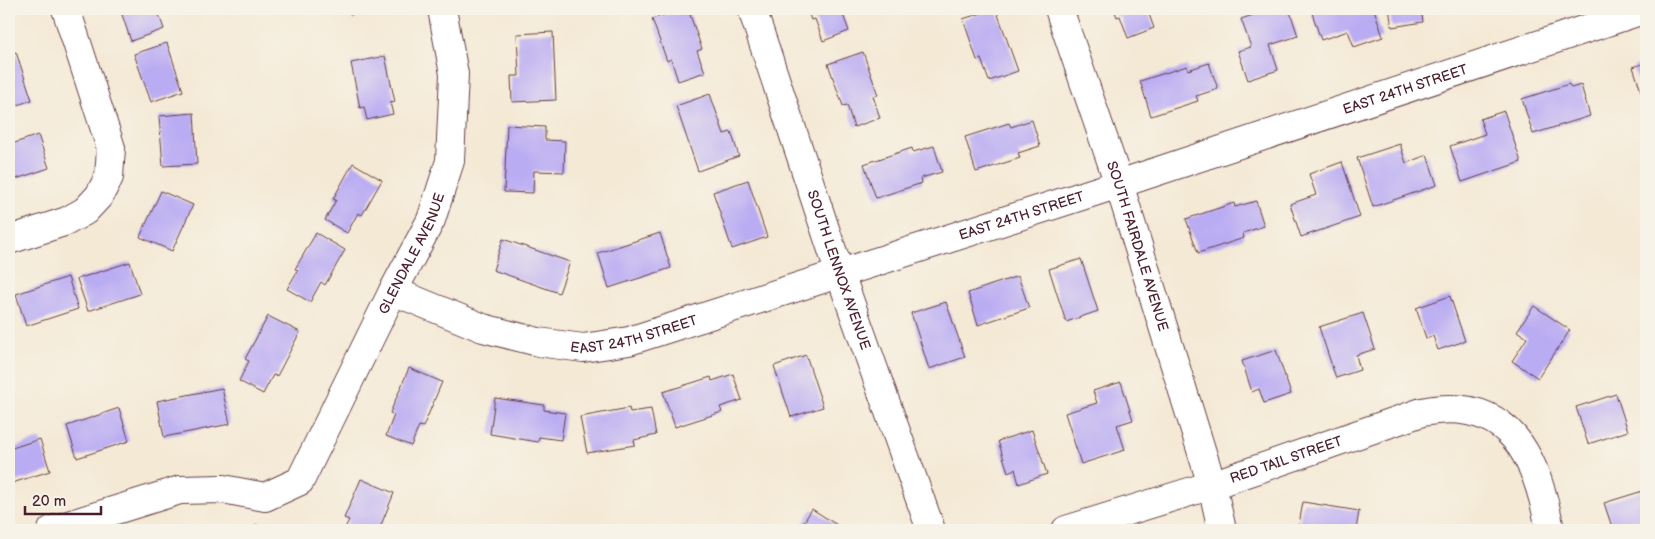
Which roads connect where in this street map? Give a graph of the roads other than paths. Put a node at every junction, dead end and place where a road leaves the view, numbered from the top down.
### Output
1 (66, 9) edge
2 (442, 9) edge
3 (752, 9) edge
4 (1059, 9) edge
5 (1646, 10) edge
6 (1119, 184) junction
7 (9, 240) edge
8 (840, 274) junction
9 (393, 291) junction
10 (1212, 485) junction
11 (52, 530) edge
12 (930, 530) edge
13 (1066, 530) edge
14 (1222, 530) edge
15 (1550, 530) edge

1 - 7 street
2 - 9 street, GLENDALE AVENUE
3 - 8 street, SOUTH LENNOX AVENUE
4 - 6 street, SOUTH FAIRDALE AVENUE
5 - 6 street, EAST 24TH STREET
6 - 8 street, EAST 24TH STREET
6 - 10 street, SOUTH FAIRDALE AVENUE
8 - 9 street, EAST 24TH STREET
8 - 12 street, SOUTH LENNOX AVENUE
9 - 11 street, GLENDALE AVENUE
10 - 13 street, RED TAIL STREET
10 - 14 street, SOUTH FAIRDALE AVENUE
10 - 15 street, RED TAIL STREET

